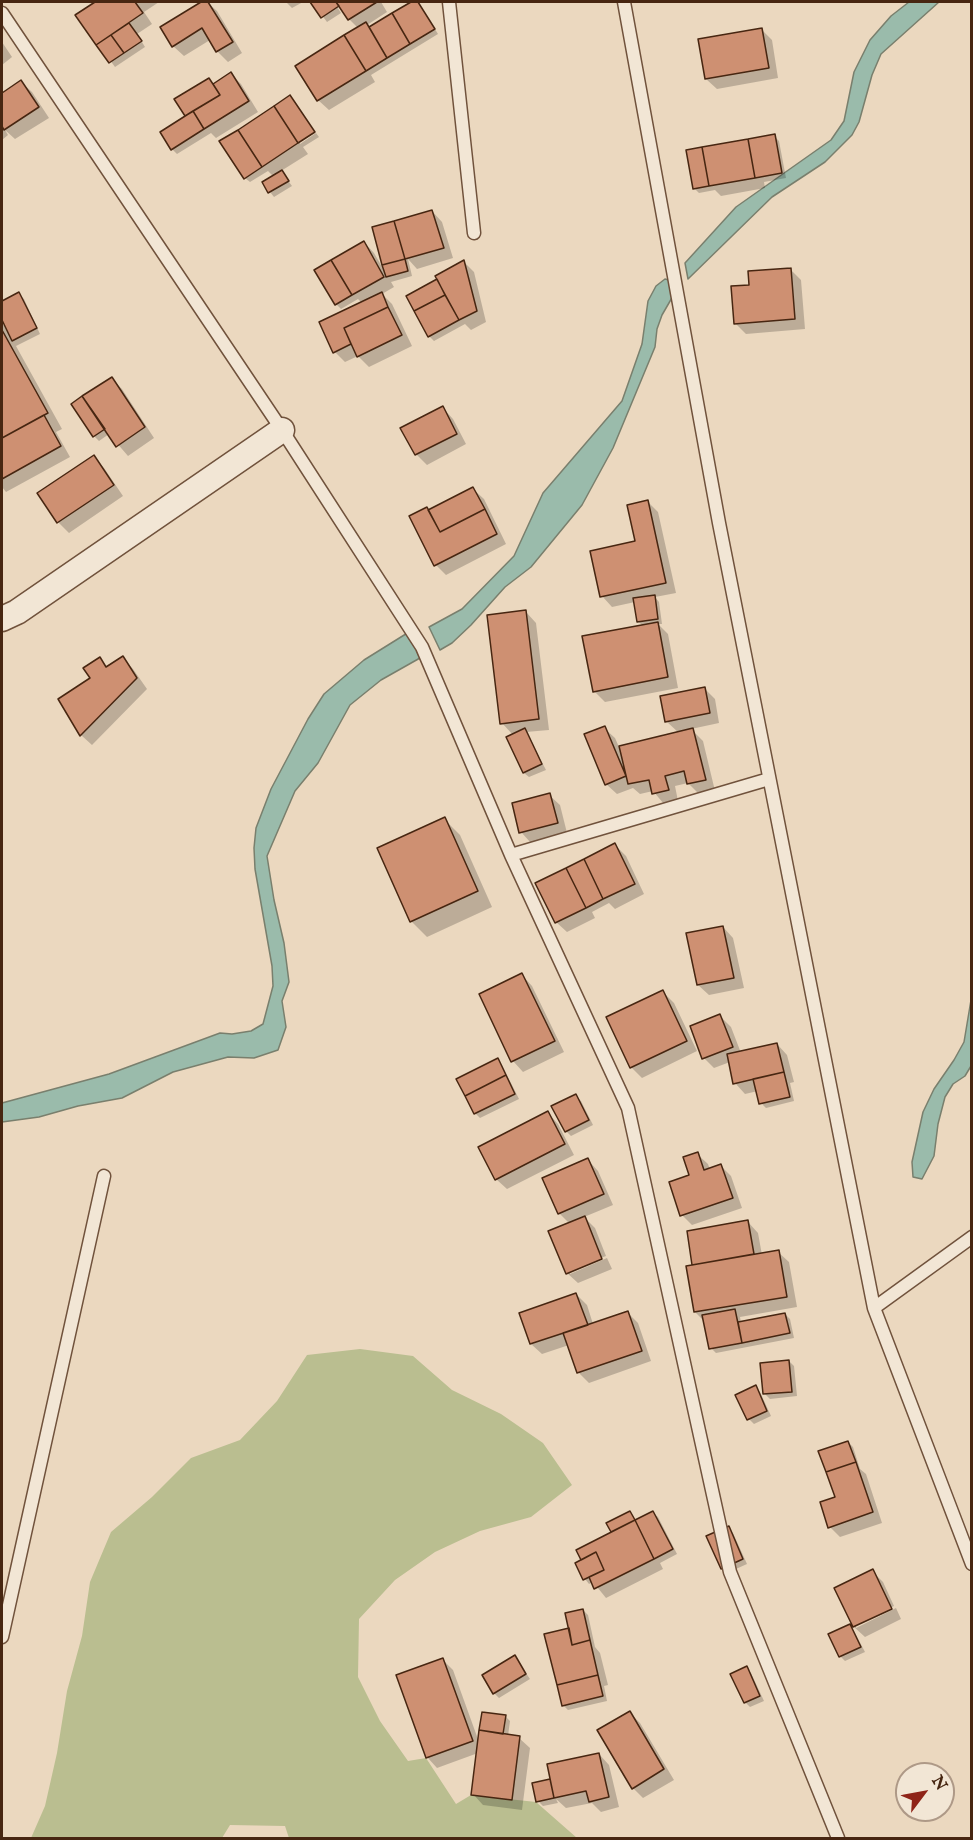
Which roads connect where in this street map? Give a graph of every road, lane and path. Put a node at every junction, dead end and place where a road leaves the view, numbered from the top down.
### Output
1 (449, 2) edge
2 (624, 2) edge
3 (2, 13) edge
4 (474, 233) dead end
5 (282, 430) junction
6 (2, 619) edge
7 (770, 778) junction
8 (511, 855) junction
9 (104, 1176) dead end
10 (972, 1237) edge
11 (874, 1308) junction
12 (972, 1564) edge
13 (2, 1637) edge
14 (838, 1839) edge

1 - 4 lane
2 - 7 lane
3 - 5 lane
5 - 6 street
5 - 8 lane
7 - 8 lane
7 - 11 lane
8 - 14 lane
9 - 13 lane
10 - 11 lane
11 - 12 lane

